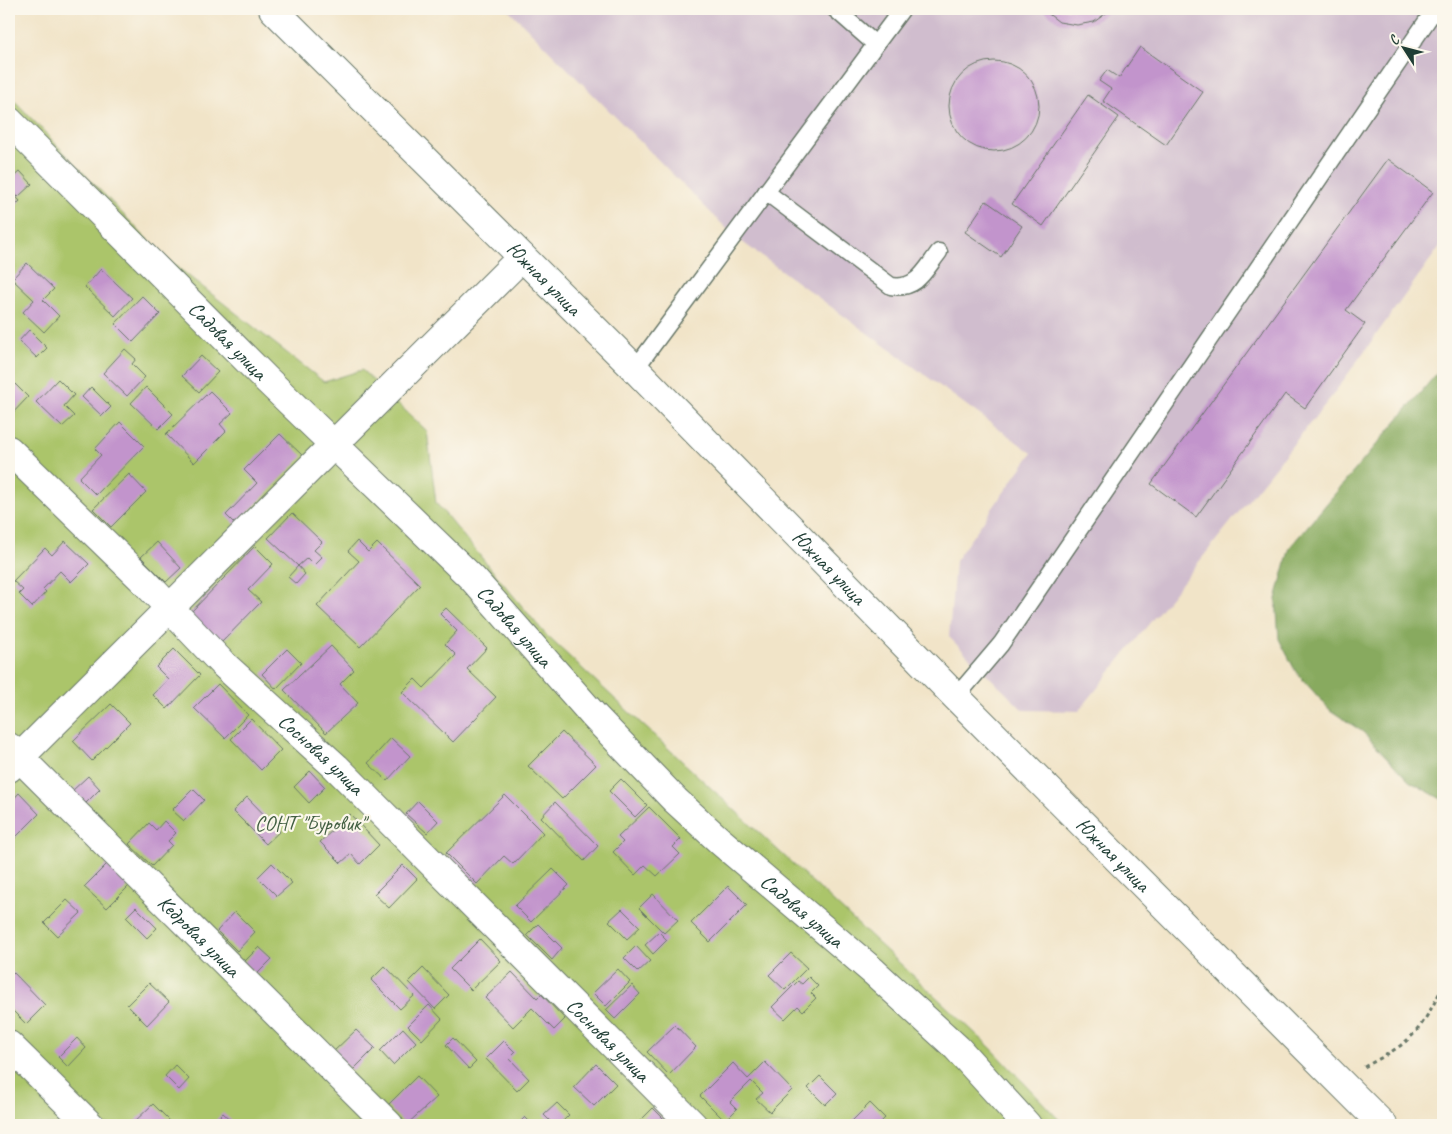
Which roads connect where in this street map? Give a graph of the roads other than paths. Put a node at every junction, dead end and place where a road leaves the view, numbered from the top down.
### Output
1 (273, 9) edge
2 (835, 9) edge
3 (902, 9) edge
4 (1435, 9) edge
5 (875, 44) junction
6 (9, 121) edge
7 (766, 192) junction
8 (939, 252) dead end
9 (522, 257) junction
10 (635, 369) junction
11 (333, 443) junction
12 (9, 450) edge
13 (169, 610) junction
14 (956, 697) junction
15 (12, 758) edge
16 (9, 1044) edge
17 (1371, 1121) edge
18 (90, 1125) edge
19 (388, 1125) edge
20 (693, 1125) edge
21 (1026, 1125) edge

1 - 9 street, Южная улица
2 - 5 lane
3 - 5 lane
4 - 14 lane
5 - 7 lane
6 - 11 street, Садовая улица
7 - 8 lane
7 - 10 lane
9 - 10 street, Южная улица
9 - 11 street
10 - 14 street, Южная улица
11 - 13 street
11 - 21 street, Садовая улица
12 - 13 street, Сосновая улица
13 - 15 street
13 - 20 street, Сосновая улица
14 - 17 street, Южная улица
15 - 19 street, Кедровая улица
16 - 18 street

